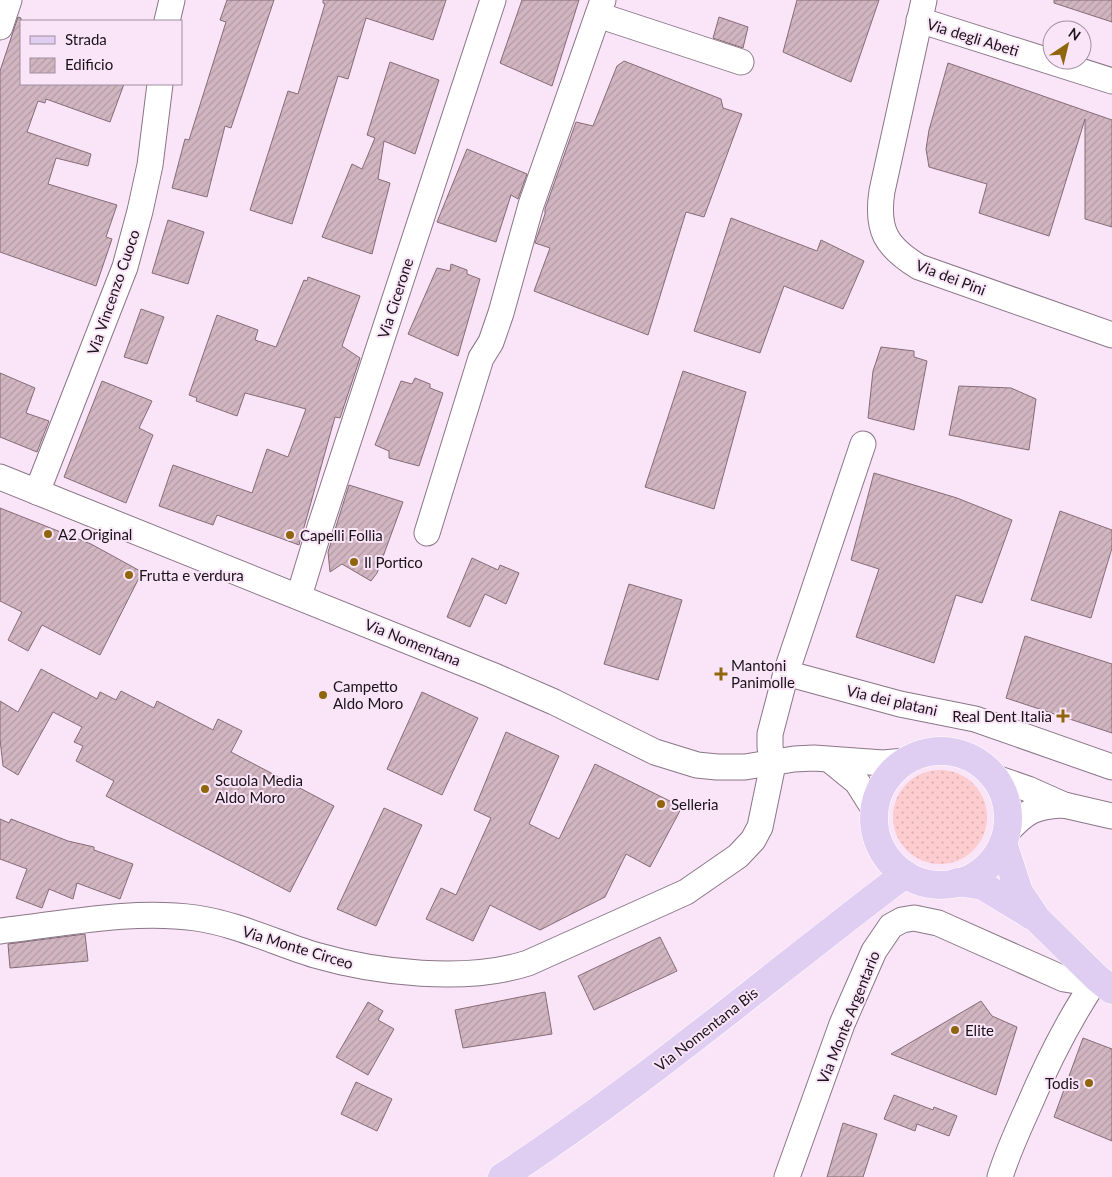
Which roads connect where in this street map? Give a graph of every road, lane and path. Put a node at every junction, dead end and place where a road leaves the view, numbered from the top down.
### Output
1 (9, 0) edge
2 (172, 0) edge
3 (493, 0) edge
4 (600, 7) edge
5 (922, 10) edge
6 (167, 20) edge
7 (0, 27) edge
8 (742, 62) dead end
9 (1112, 81) edge
10 (160, 85) edge
11 (1112, 335) edge
12 (863, 444) dead end
13 (0, 477) edge
14 (37, 492) junction
15 (427, 534) dead end
16 (299, 596) junction
17 (786, 672) junction
18 (830, 760) junction
19 (904, 761) junction
20 (773, 764) junction
21 (1112, 768) edge
22 (993, 777) junction
23 (1064, 805) junction
24 (874, 809) junction
25 (1112, 816) edge
26 (1004, 838) junction
27 (904, 874) junction
28 (957, 882) junction
29 (1038, 919) junction
30 (0, 931) edge
31 (1104, 984) edge
32 (502, 1177) edge
33 (787, 1177) edge
34 (1000, 1177) edge

1 - 7 street
2 - 6 street
3 - 16 street, Via Cicerone
4 - 8 street
4 - 15 street
5 - 9 street, Via degli Abeti
5 - 11 street, Via dei Pini
10 - 14 street, Via Vincenzo Cuoco
12 - 17 street
13 - 14 street, Via Nomentana
14 - 16 street, Via Nomentana
16 - 20 street, Via Nomentana
17 - 20 street
17 - 21 street, Via dei platani
18 - 19 street, Via Nomentana
18 - 20 street, Via Nomentana
18 - 24 street
19 - 22 main road
19 - 24 main road
20 - 30 street, Via Monte Circeo
22 - 23 street
22 - 26 main road
23 - 25 street
23 - 26 street
24 - 27 main road
26 - 28 main road
26 - 29 main road
27 - 28 main road
27 - 32 main road, Via Nomentana Bis
28 - 29 main road
29 - 31 main road
31 - 33 street, Via Monte Argentario
31 - 34 street

